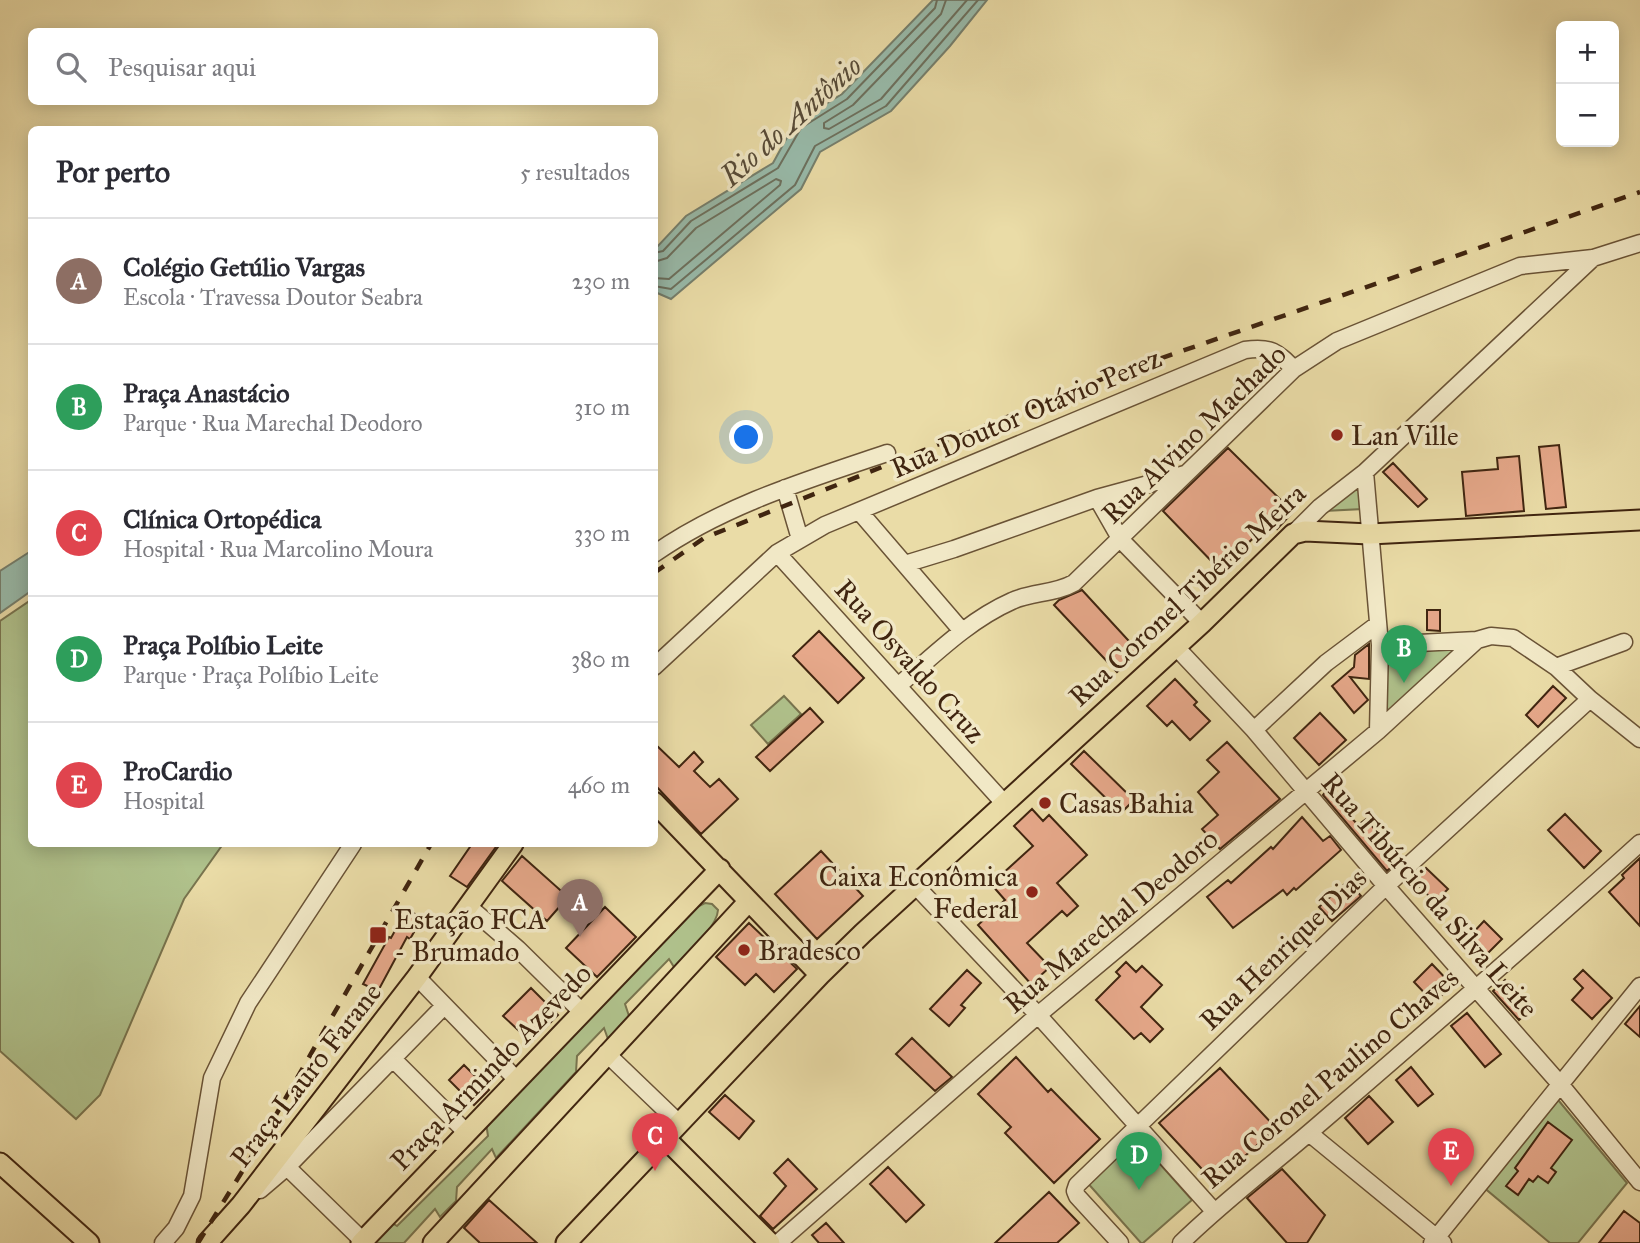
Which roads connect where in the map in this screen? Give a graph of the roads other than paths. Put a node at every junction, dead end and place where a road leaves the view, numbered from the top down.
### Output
1 (1640, 243) edge
2 (1593, 258) junction
3 (1294, 369) junction
4 (887, 453) dead end
5 (1365, 472) junction
6 (1185, 474) junction
7 (785, 488) junction
8 (1097, 498) junction
9 (859, 511) junction
10 (1640, 520) edge
11 (1293, 534) junction
12 (1370, 534) junction
13 (800, 539) junction
14 (1121, 540) junction
15 (658, 552) edge
16 (777, 554) junction
17 (905, 564) junction
18 (1202, 623) junction
19 (1378, 624) junction
20 (962, 631) junction
21 (1477, 640) junction
22 (1624, 642) dead end
23 (1380, 645) junction
24 (1175, 646) junction
25 (658, 663) edge
26 (1556, 667) junction
27 (898, 686) junction
28 (1590, 699) junction
29 (1254, 730) junction
30 (1378, 731) junction
31 (1640, 739) edge
32 (1306, 793) junction
33 (1004, 803) junction
34 (658, 806) edge
35 (1640, 843) edge
36 (352, 847) edge
37 (511, 847) edge
38 (720, 869) junction
39 (914, 884) junction
40 (1386, 886) junction
41 (749, 901) junction
42 (468, 906) junction
43 (820, 975) junction
44 (417, 977) junction
45 (1640, 986) edge
46 (1476, 988) junction
47 (444, 1006) junction
48 (582, 1012) junction
49 (1038, 1015) junction
50 (607, 1054) junction
51 (393, 1059) junction
52 (517, 1080) junction
53 (1560, 1084) junction
54 (680, 1124) junction
55 (1139, 1125) junction
56 (467, 1133) junction
57 (1309, 1133) junction
58 (666, 1139) junction
59 (0, 1163) edge
60 (287, 1167) junction
61 (1640, 1182) edge
62 (241, 1205) junction
63 (1214, 1211) junction
64 (366, 1240) edge
65 (1438, 1241) edge
66 (89, 1243) edge
67 (163, 1243) edge
68 (207, 1243) edge
69 (433, 1243) edge
70 (566, 1243) edge
71 (770, 1243) edge
72 (778, 1243) edge
73 (1120, 1243) edge
74 (1181, 1243) edge

1 - 2 street
2 - 3 street, Rua Alvino Machado
2 - 5 street, Rua Coronel Tibério Meira
3 - 6 street, Rua Alvino Machado
3 - 9 street, Rua Doutor Otávio Perez
4 - 7 street, Rua Doutor Otávio Perez
5 - 11 street, Rua Coronel Tibério Meira
5 - 12 street
6 - 8 street
6 - 14 street, Rua Alvino Machado
7 - 13 street
7 - 15 street, Rua Doutor Otávio Perez
8 - 14 street
8 - 17 street
9 - 13 street, Rua Doutor Otávio Perez
9 - 17 street
10 - 12 main road
11 - 12 main road
11 - 18 main road, Rua Coronel Tibério Meira
12 - 19 street
13 - 16 street, Rua Doutor Otávio Perez
14 - 18 street
14 - 20 street, Rua Alvino Machado
16 - 25 street, Rua Doutor Otávio Perez
16 - 27 street, Rua Osvaldo Cruz
17 - 20 street
18 - 24 main road, Rua Coronel Tibério Meira
19 - 23 street
19 - 29 street
20 - 27 street, Rua Alvino Machado
21 - 23 street
21 - 26 street
21 - 30 street, Rua Marechal Deodoro
22 - 26 street
23 - 30 street
24 - 29 street, Rua Tibúrcio da Silva Leite
24 - 33 main road, Rua Coronel Tibério Meira
26 - 28 street
27 - 33 street, Rua Osvaldo Cruz
28 - 31 street
28 - 40 street, Rua Henrique Dias
29 - 32 street, Rua Tibúrcio da Silva Leite
30 - 32 street, Rua Marechal Deodoro
32 - 40 street, Rua Tibúrcio da Silva Leite
32 - 49 street, Rua Marechal Deodoro
33 - 39 main road, Rua Coronel Tibério Meira
34 - 38 main road
35 - 46 street, Rua Coronel Paulino Chaves
36 - 67 street
37 - 42 main road, Praça Lauro Farane
38 - 41 main road
38 - 48 main road, Praça Armindo Azevedo
39 - 43 main road, Rua Coronel Tibério Meira
39 - 49 street
40 - 46 street, Rua Tibúrcio da Silva Leite
40 - 55 street, Rua Henrique Dias
41 - 43 main road
41 - 50 main road
42 - 44 main road, Praça Lauro Farane
42 - 48 street
43 - 54 main road, Rua Coronel Tibério Meira
44 - 47 street
44 - 62 main road, Praça Lauro Farane
45 - 53 street
46 - 53 street, Rua Tibúrcio da Silva Leite
46 - 57 street, Rua Coronel Paulino Chaves
47 - 51 street, Praça Lauro Farane
47 - 52 street
48 - 52 main road, Praça Armindo Azevedo
49 - 55 street
49 - 72 street, Rua Marechal Deodoro
50 - 54 street
50 - 69 main road
51 - 56 street
51 - 60 street, Praça Lauro Farane
52 - 56 main road, Praça Armindo Azevedo
53 - 61 street, Rua Tibúrcio da Silva Leite
53 - 65 street
54 - 58 main road, Rua Coronel Tibério Meira
55 - 63 street
55 - 73 street, Rua Henrique Dias
56 - 64 main road, Praça Armindo Azevedo
57 - 63 street, Rua Coronel Paulino Chaves
57 - 65 street
58 - 70 main road, Rua Coronel Tibério Meira
58 - 71 main road
59 - 66 main road
60 - 62 street, Praça Lauro Farane
60 - 64 street
62 - 68 main road, Praça Lauro Farane
63 - 74 street, Rua Coronel Paulino Chaves

